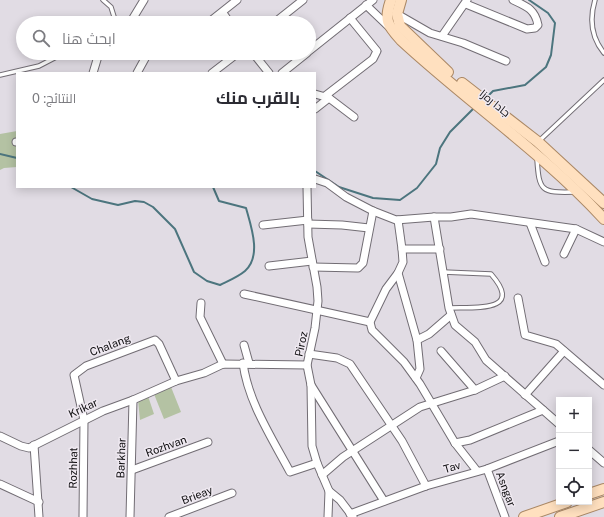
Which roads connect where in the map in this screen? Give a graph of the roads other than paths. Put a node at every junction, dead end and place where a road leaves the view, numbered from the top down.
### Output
1 (103, 0) edge
2 (144, 0) edge
3 (237, 0) edge
4 (303, 0) edge
5 (373, 0) edge
6 (391, 0) edge
7 (401, 0) edge
8 (513, 0) edge
9 (595, 0) edge
10 (466, 2) edge
11 (366, 5) junction
12 (222, 13) junction
13 (397, 14) junction
14 (114, 16) edge
15 (134, 16) edge
16 (218, 16) edge
17 (224, 16) edge
18 (283, 16) edge
19 (350, 18) junction
20 (396, 34) junction
21 (442, 36) junction
22 (316, 46) edge
23 (604, 53) edge
24 (51, 60) edge
25 (97, 60) edge
26 (144, 60) edge
27 (229, 60) edge
28 (259, 60) edge
29 (298, 60) edge
30 (506, 60) dead end
31 (93, 72) edge
32 (138, 72) edge
33 (213, 72) edge
34 (268, 72) edge
35 (283, 72) edge
36 (0, 75) edge
37 (449, 77) junction
38 (604, 80) edge
39 (316, 94) edge
40 (327, 97) junction
41 (316, 108) edge
42 (354, 117) dead end
43 (504, 121) junction
44 (538, 142) junction
45 (537, 154) junction
46 (316, 179) edge
47 (308, 188) edge
48 (578, 192) junction
49 (604, 203) edge
50 (373, 211) junction
51 (434, 217) junction
52 (604, 219) edge
53 (398, 220) junction
54 (308, 222) junction
55 (530, 223) junction
56 (263, 225) dead end
57 (369, 228) junction
58 (576, 229) junction
59 (604, 242) edge
60 (440, 248) junction
61 (402, 249) junction
62 (564, 254) dead end
63 (545, 262) dead end
64 (313, 264) junction
65 (269, 266) dead end
66 (443, 272) junction
67 (398, 273) junction
68 (244, 294) dead end
69 (518, 298) dead end
70 (201, 303) dead end
71 (317, 310) junction
72 (450, 312) junction
73 (370, 322) junction
74 (417, 340) junction
75 (244, 345) dead end
76 (441, 351) dead end
77 (564, 351) junction
78 (309, 354) junction
79 (246, 363) junction
80 (223, 364) junction
81 (307, 365) junction
82 (505, 376) junction
83 (416, 378) junction
84 (176, 381) junction
85 (311, 385) junction
86 (604, 385) edge
87 (475, 390) junction
88 (525, 395) junction
89 (133, 400) junction
90 (431, 402) junction
91 (543, 410) junction
92 (84, 420) junction
93 (556, 421) edge
94 (391, 424) junction
95 (0, 436) edge
96 (208, 442) dead end
97 (556, 442) edge
98 (455, 443) junction
99 (34, 445) junction
100 (352, 450) junction
101 (592, 453) edge
102 (317, 463) junction
103 (604, 463) edge
104 (487, 469) junction
105 (132, 470) junction
106 (477, 471) junction
107 (322, 475) junction
108 (0, 484) edge
109 (426, 486) junction
110 (604, 489) edge
111 (330, 491) junction
112 (232, 493) dead end
113 (592, 493) edge
114 (384, 501) junction
115 (39, 502) junction
116 (604, 502) edge
117 (558, 505) edge
118 (352, 516) edge
119 (39, 517) edge
120 (83, 517) edge
121 (130, 517) edge
122 (169, 517) edge
123 (328, 517) edge
124 (505, 517) edge
125 (524, 517) edge
126 (560, 517) edge

1 - 14 lane
2 - 15 street
3 - 12 street
4 - 18 street
5 - 11 street
6 - 20 main road, جادا ره‌زا
7 - 13 main road
8 - 10 street
9 - 23 lane
10 - 21 street
11 - 19 street
11 - 20 street
12 - 16 street
12 - 17 street
13 - 21 street
13 - 37 main road, جادا ره‌زا
19 - 22 street
19 - 40 street
20 - 37 main road, جادا ره‌زا
21 - 30 street
24 - 36 lane
25 - 31 street
26 - 32 street
27 - 33 street
28 - 34 street
29 - 35 street
37 - 43 main road, جادا ره‌زا
38 - 44 lane
39 - 40 street
40 - 41 street
40 - 42 street
43 - 44 main road, جادا ره‌زا
43 - 45 main road, جادا ره‌زا
44 - 49 main road, جادا ره‌زا
45 - 48 main road, جادا ره‌زا
45 - 48 lane
46 - 50 street
47 - 54 street, Piroz
48 - 52 main road, جادا ره‌زا
50 - 53 street
50 - 57 street
51 - 53 street
51 - 55 street
51 - 60 street
53 - 61 street
54 - 56 street
54 - 57 street
54 - 64 street, Piroz
55 - 58 street
55 - 63 street
57 - 64 street
58 - 59 street
58 - 62 street
60 - 61 street
60 - 66 street
61 - 67 street
64 - 65 street
64 - 71 street, Piroz
66 - 72 street
66 - 72 lane
67 - 73 street
67 - 74 street
68 - 71 street
69 - 77 street
70 - 80 street
71 - 73 street
71 - 78 street, Piroz
72 - 74 street
72 - 82 street
73 - 83 street
74 - 83 street
75 - 79 street
76 - 87 street
77 - 86 street
77 - 88 street
78 - 81 street, Piroz
78 - 94 street
79 - 80 street
79 - 81 street
79 - 102 street
80 - 84 street, Krikar
81 - 85 street, Piroz
82 - 87 street
82 - 88 street
83 - 90 street
84 - 89 street, Krikar
84 - 92 street, Chalang
85 - 100 street
85 - 102 street, Piroz
87 - 90 street
88 - 91 street
89 - 92 street, Krikar
89 - 105 street, Barkhar
90 - 94 street
90 - 98 street
91 - 93 street
91 - 98 street
92 - 99 street, Krikar
92 - 120 street, Rozhhat
94 - 100 street
94 - 109 street
95 - 99 street
96 - 105 street, Rozhvan
97 - 104 street, Tav
98 - 106 street
99 - 115 street
100 - 107 street
100 - 114 street
101 - 103 street
102 - 107 street, Piroz
104 - 106 street, Tav
104 - 124 street, Asngar
105 - 121 street, Barkhar
106 - 109 street, Tav
107 - 111 street, Piroz
108 - 115 street
109 - 114 street, Tav
110 - 113 main road
111 - 118 street, Piroz
111 - 123 street
112 - 122 street, Brieay
114 - 118 street, Tav
115 - 119 street
116 - 126 main road
117 - 125 main road

